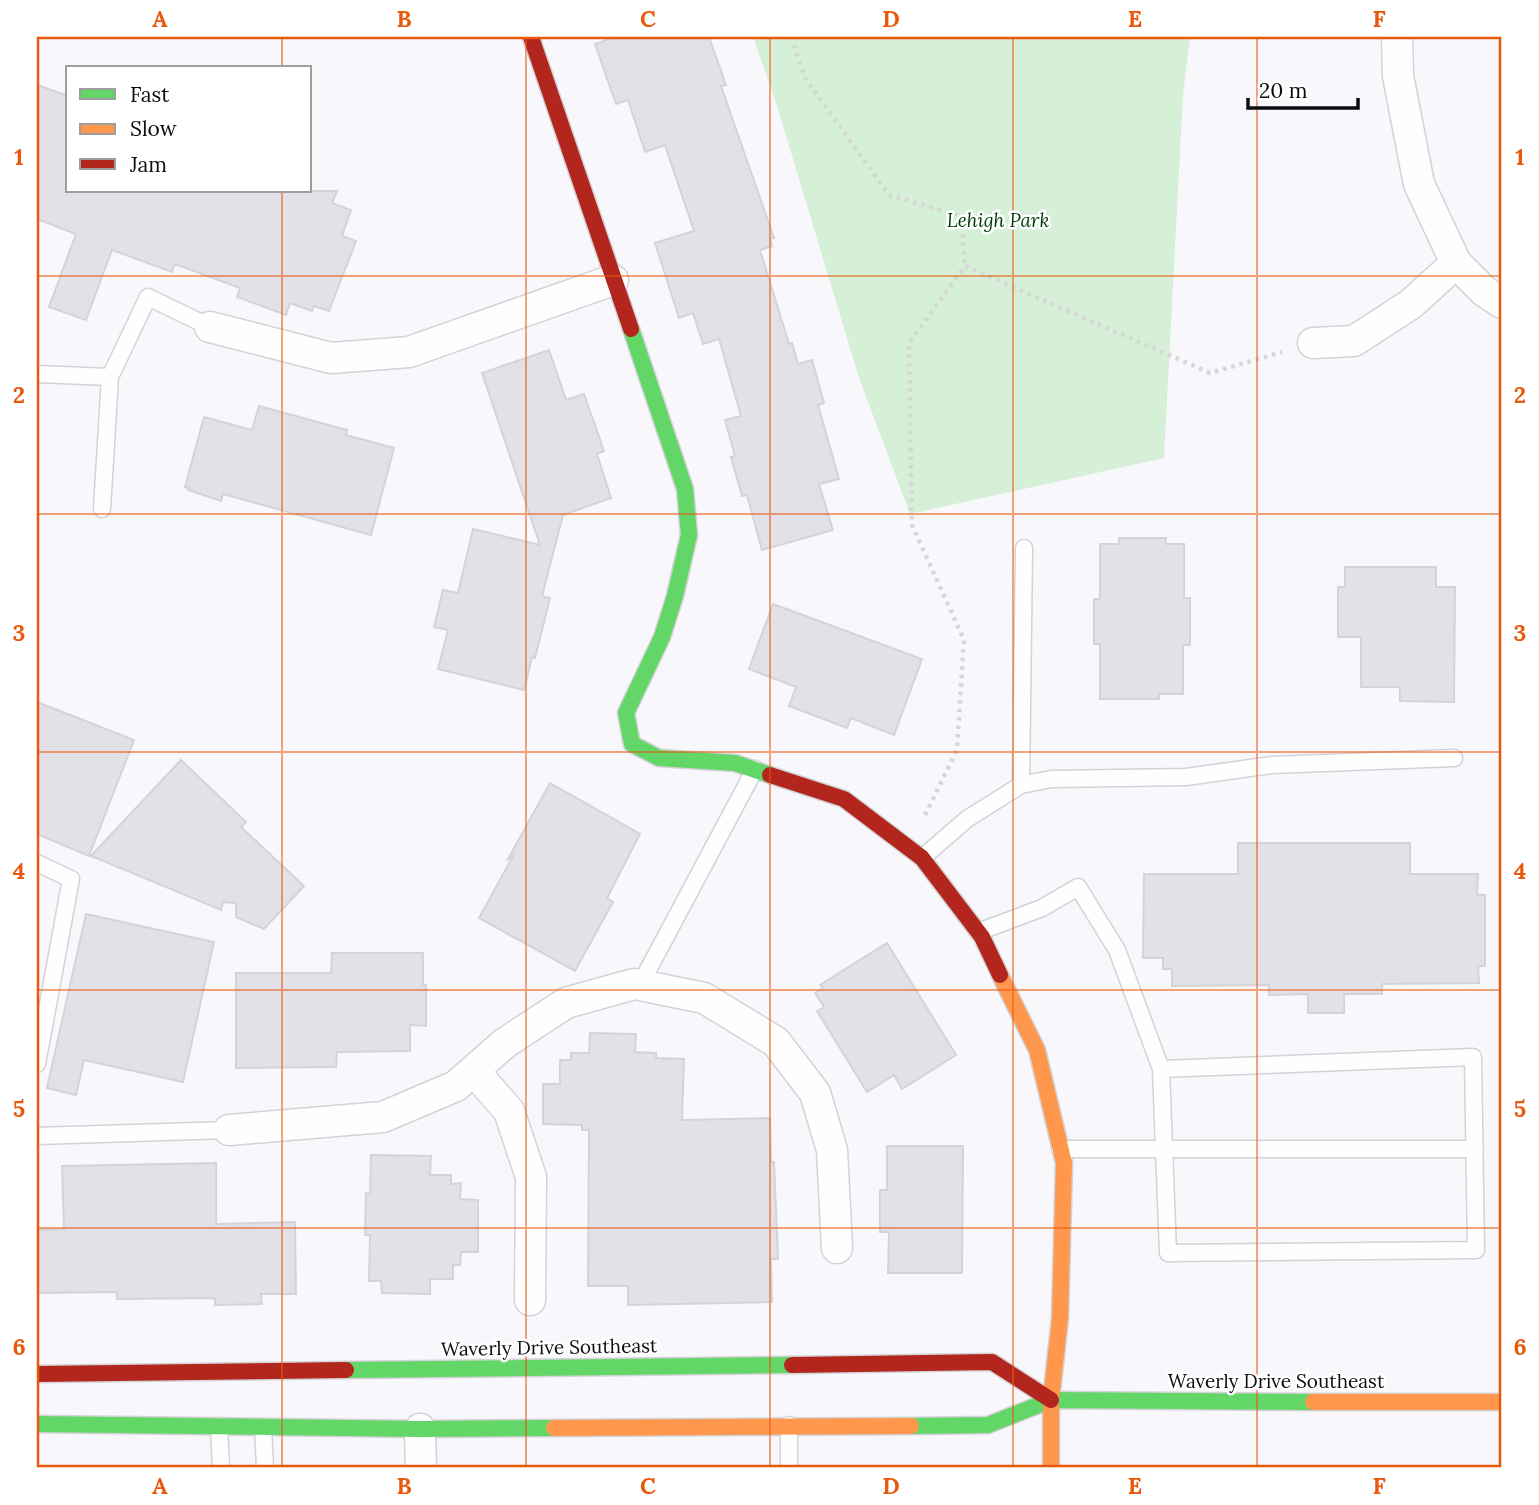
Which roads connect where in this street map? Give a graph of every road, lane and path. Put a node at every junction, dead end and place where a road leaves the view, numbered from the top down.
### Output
1 (531, 37) edge
2 (792, 37) edge
3 (1398, 37) edge
4 (1456, 263) junction
5 (965, 266) junction
6 (612, 280) junction
7 (1502, 303) edge
8 (210, 327) joint
9 (1313, 343) joint
10 (37, 374) edge
11 (110, 377) junction
12 (102, 509) dead end
13 (1024, 548) dead end
14 (1454, 758) dead end
15 (755, 769) junction
16 (1021, 785) junction
17 (916, 853) junction
18 (37, 863) edge
19 (978, 932) junction
20 (640, 985) junction
21 (37, 1064) edge
22 (1161, 1069) junction
23 (474, 1070) junction
24 (229, 1130) joint
25 (37, 1136) edge
26 (1060, 1149) junction
27 (1475, 1149) junction
28 (1164, 1150) junction
29 (836, 1248) dead end
30 (530, 1300) dead end
31 (37, 1374) edge
32 (1051, 1400) junction
33 (1502, 1402) edge
34 (37, 1424) edge
35 (789, 1425) junction
36 (219, 1426) junction
37 (263, 1427) junction
38 (420, 1429) junction
39 (221, 1468) edge
40 (265, 1468) edge
41 (421, 1468) edge
42 (789, 1468) edge
43 (1051, 1468) edge

1 - 6 main road
2 - 5 path
3 - 4 street
4 - 7 street
4 - 9 street
5 - 9 path
5 - 17 path
6 - 8 street
6 - 15 main road
8 - 11 lane
10 - 11 lane
11 - 12 lane
13 - 16 lane
14 - 16 lane
15 - 17 main road
15 - 20 lane
16 - 17 lane
17 - 19 main road
18 - 21 lane
19 - 22 lane
19 - 26 main road
20 - 23 street
20 - 29 street
22 - 27 lane
22 - 28 lane
23 - 24 street
23 - 30 street
24 - 25 lane
26 - 28 lane
26 - 32 main road
27 - 28 lane
27 - 28 lane
31 - 32 main road, Waverly Drive Southeast
32 - 33 main road, Waverly Drive Southeast
32 - 35 main road, Waverly Drive Southeast
32 - 43 main road
34 - 36 main road, Waverly Drive Southeast
35 - 38 main road, Waverly Drive Southeast
35 - 42 lane
36 - 37 main road, Waverly Drive Southeast
36 - 39 lane
37 - 38 main road, Waverly Drive Southeast
37 - 40 lane
38 - 41 street

